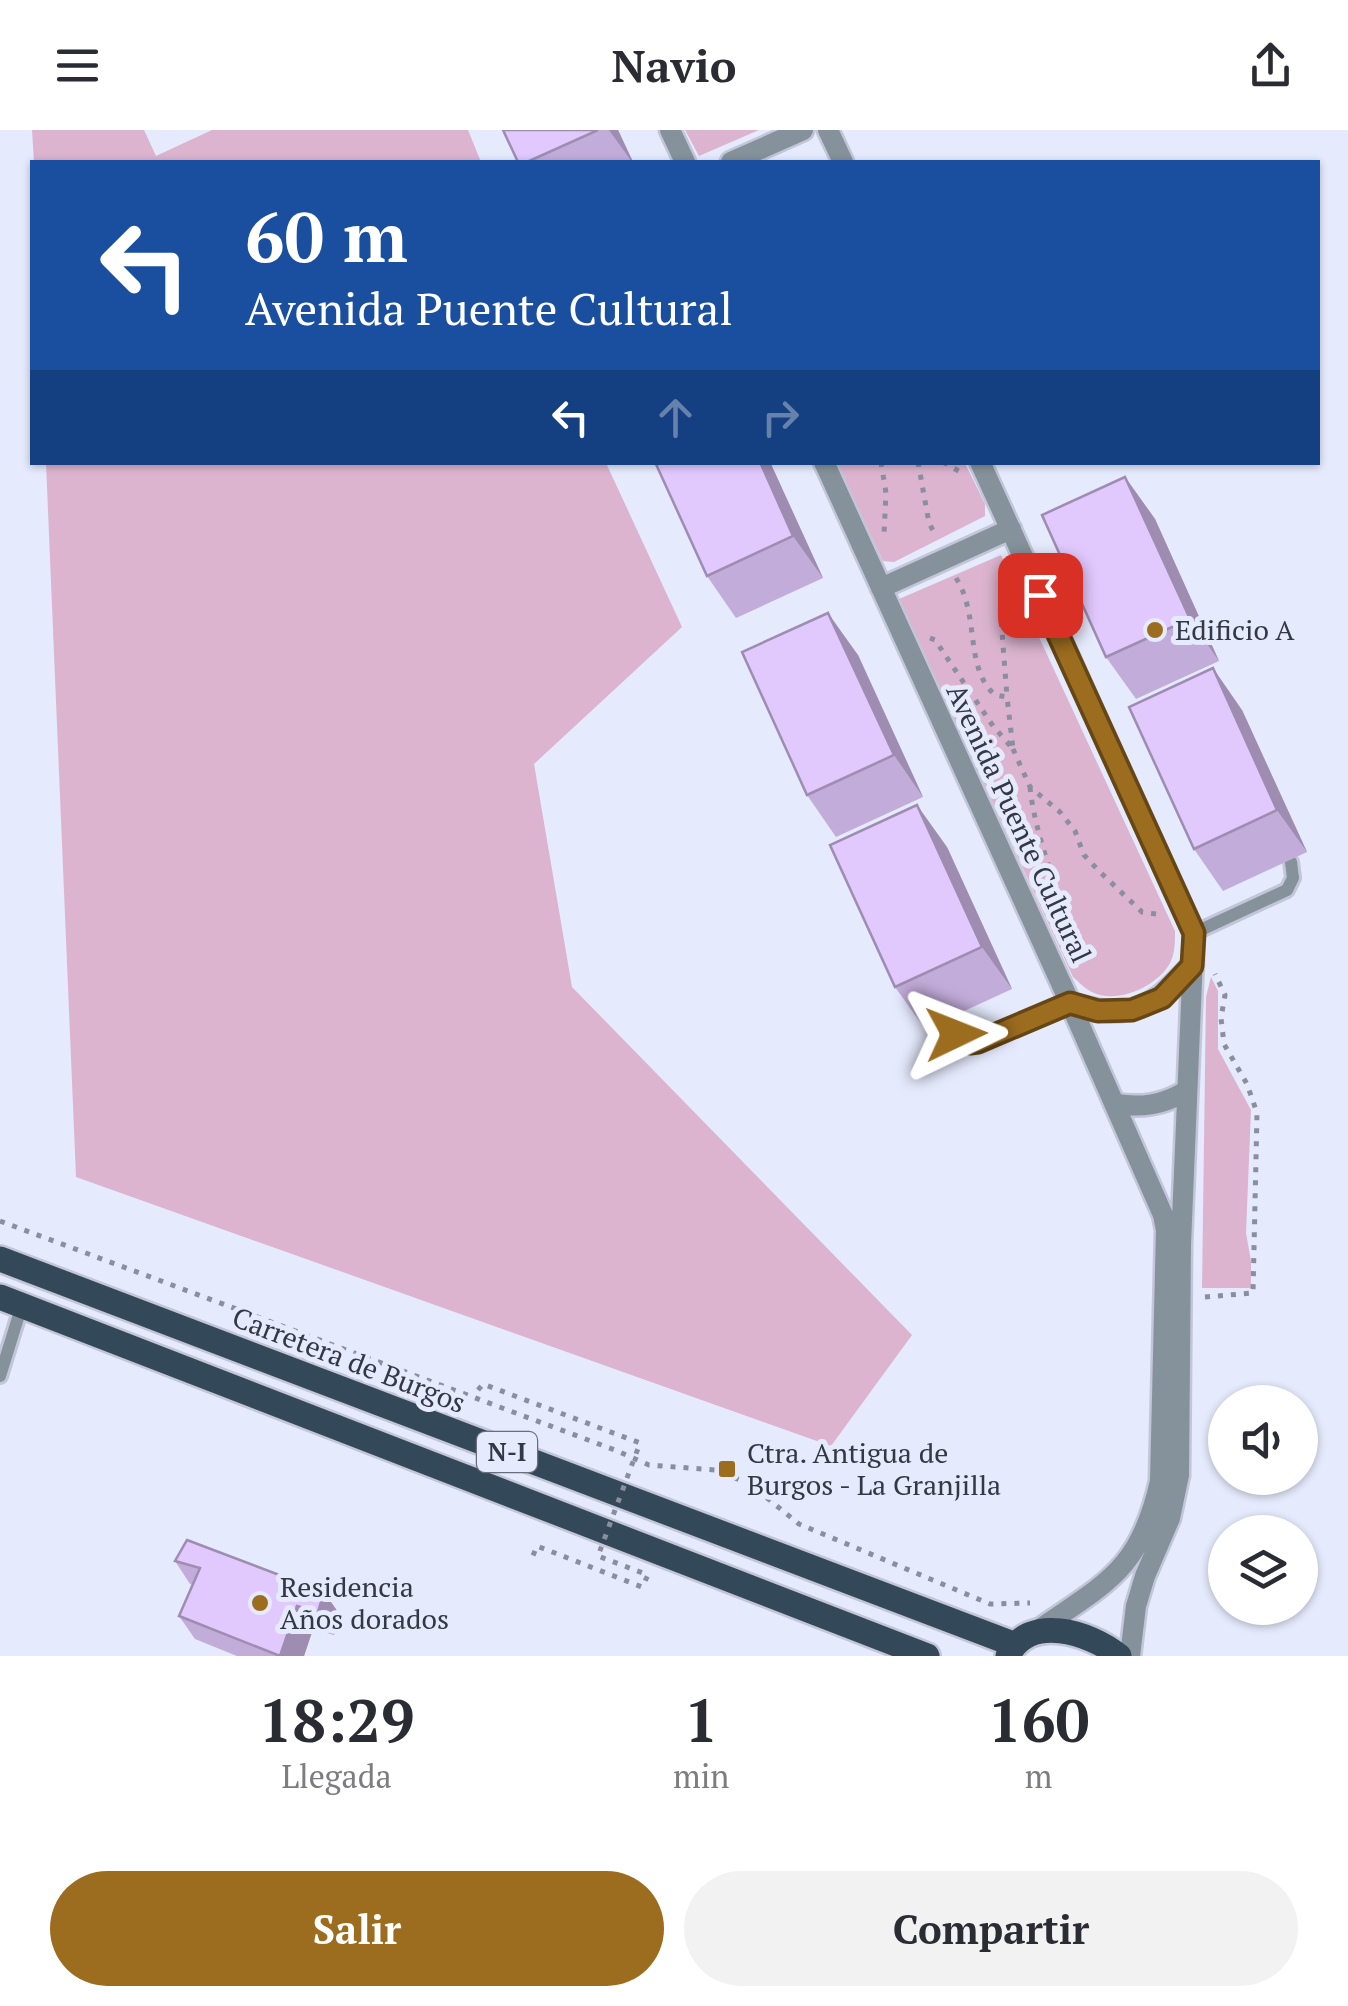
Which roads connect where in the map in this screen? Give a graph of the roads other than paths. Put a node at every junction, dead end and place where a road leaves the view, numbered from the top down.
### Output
1 (670, 130) edge
2 (804, 130) edge
3 (828, 130) edge
4 (685, 160) edge
5 (736, 160) edge
6 (842, 160) edge
7 (825, 465) edge
8 (981, 465) edge
9 (1011, 529) junction
10 (881, 588) junction
11 (1291, 862) dead end
12 (1194, 933) junction
13 (1199, 965) junction
14 (1070, 1003) junction
15 (951, 1024) dead end
16 (1186, 1091) junction
17 (1114, 1104) junction
18 (0, 1259) edge
19 (11, 1301) edge
20 (0, 1376) edge
21 (1018, 1644) edge
22 (927, 1656) edge
23 (1118, 1656) edge
24 (1130, 1656) edge

1 - 4 street
2 - 5 street
3 - 6 street
7 - 10 street, Avenida Puente Cultural
8 - 9 street
9 - 10 street
9 - 12 street
10 - 14 street, Avenida Puente Cultural
11 - 12 lane
12 - 13 street
13 - 14 street
13 - 16 street
14 - 15 lane
14 - 17 street, Avenida Puente Cultural
16 - 17 street
16 - 24 street
17 - 21 street, Avenida Puente Cultural
18 - 21 main road, Carretera de Burgos / N-I
19 - 20 lane
19 - 22 main road, N-I
21 - 23 main road, N-I

